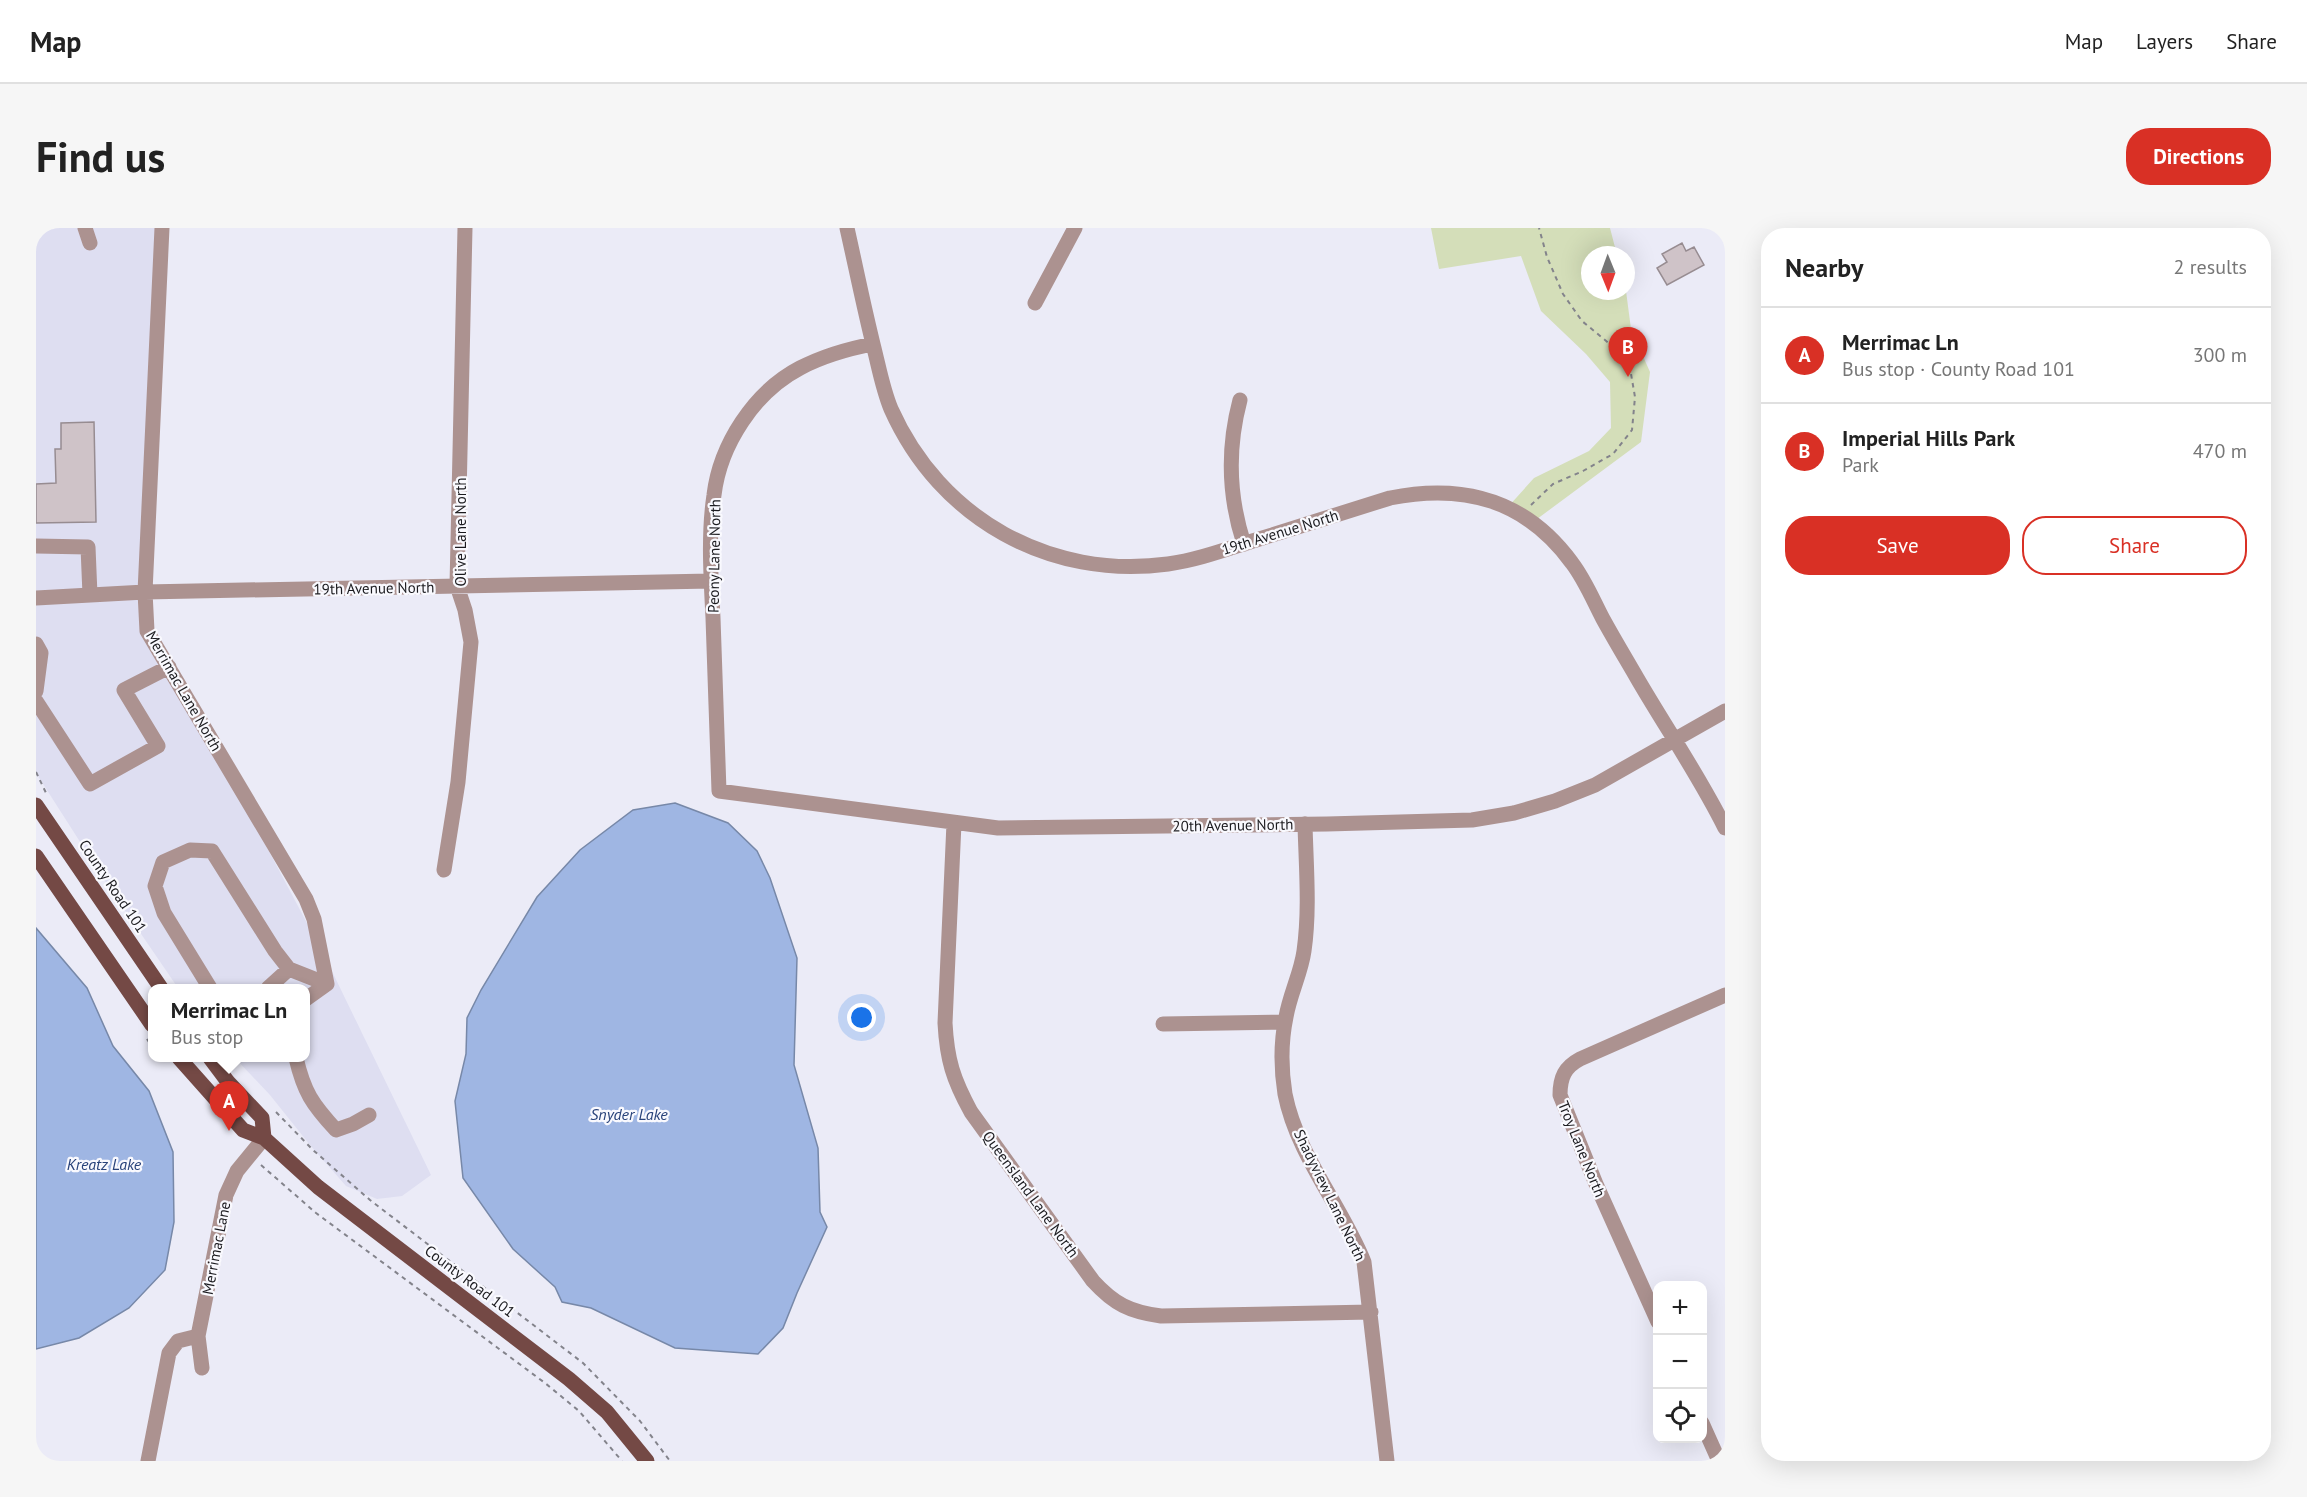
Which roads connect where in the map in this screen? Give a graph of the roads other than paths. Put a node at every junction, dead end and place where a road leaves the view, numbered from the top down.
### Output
1 (85, 228) edge
2 (162, 228) edge
3 (465, 228) edge
4 (847, 228) edge
5 (1075, 228) edge
6 (90, 243) dead end
7 (1035, 303) dead end
8 (873, 344) junction
9 (1240, 400) dead end
10 (1244, 544) junction
11 (36, 546) edge
12 (711, 581) junction
13 (457, 586) junction
14 (145, 592) junction
15 (90, 595) junction
16 (36, 598) edge
17 (36, 644) edge
18 (169, 667) junction
19 (36, 691) edge
20 (36, 701) edge
21 (1725, 711) edge
22 (1673, 741) junction
23 (719, 791) joint
24 (36, 805) edge
25 (954, 823) junction
26 (1305, 824) junction
27 (1725, 828) edge
28 (36, 856) edge
29 (444, 870) dead end
30 (289, 969) junction
31 (158, 984) edge
32 (208, 984) edge
33 (272, 984) edge
34 (327, 984) junction
35 (1725, 995) edge
36 (310, 996) edge
37 (148, 1018) edge
38 (1285, 1022) junction
39 (1163, 1024) dead end
40 (183, 1062) edge
41 (213, 1062) edge
42 (297, 1062) edge
43 (369, 1115) dead end
44 (264, 1138) junction
45 (1653, 1311) edge
46 (1371, 1312) junction
47 (198, 1336) junction
48 (202, 1368) dead end
49 (1707, 1434) edge
50 (148, 1461) edge
51 (646, 1461) edge
52 (1387, 1461) edge
53 (1719, 1461) edge

1 - 6 street
2 - 14 street, Merrimac Lane North
3 - 13 street, Olive Lane North
4 - 8 street
5 - 7 street
8 - 10 street, 19th Avenue North
8 - 12 street, Peony Lane North
9 - 10 street
10 - 22 street, 19th Avenue North
11 - 15 street
12 - 13 street, 19th Avenue North
12 - 23 street, Peony Lane North
13 - 14 street, 19th Avenue North
13 - 29 street, Olive Lane North
14 - 15 street, 19th Avenue North
14 - 18 street, Merrimac Lane North
15 - 16 street, 19th Avenue North
17 - 19 street
18 - 20 street
18 - 34 street, Merrimac Lane North
21 - 22 street, 20th Avenue North
22 - 26 street, 20th Avenue North
22 - 27 street, 19th Avenue North
23 - 25 street, 20th Avenue North
24 - 31 main road, County Road 101
25 - 26 street, 20th Avenue North
25 - 46 street, Queensland Lane North
26 - 38 street, Shadyview Lane North
28 - 37 main road
30 - 32 street
30 - 33 street
30 - 34 street
34 - 36 street
35 - 45 street, Troy Lane North
38 - 39 street
38 - 46 street, Shadyview Lane North
40 - 44 main road, County Road 101
41 - 44 main road
42 - 43 street
44 - 47 street, Merrimac Lane
44 - 51 main road, County Road 101
46 - 52 street, Shadyview Lane North
47 - 48 street, Merrimac Lane
47 - 50 street
49 - 53 street

